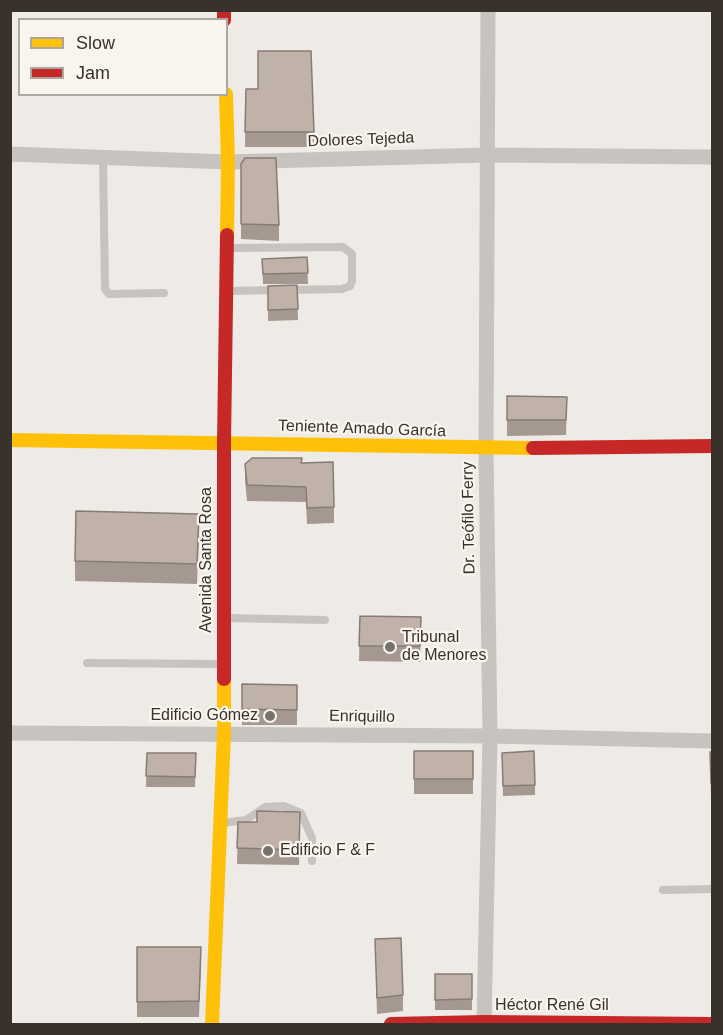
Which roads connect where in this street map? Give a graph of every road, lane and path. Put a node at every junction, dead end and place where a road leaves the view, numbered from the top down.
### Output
1 (488, 10) edge
2 (226, 96) edge
3 (10, 154) edge
4 (488, 155) junction
5 (712, 157) edge
6 (103, 158) junction
7 (228, 162) junction
8 (227, 248) junction
9 (226, 291) junction
10 (164, 293) dead end
11 (10, 440) edge
12 (224, 442) junction
13 (712, 446) edge
14 (486, 449) junction
15 (224, 618) junction
16 (325, 620) dead end
17 (87, 663) dead end
18 (224, 664) junction
19 (10, 733) edge
20 (224, 733) junction
21 (490, 736) junction
22 (712, 741) edge
23 (220, 824) junction
24 (312, 861) dead end
25 (712, 889) edge
26 (663, 890) dead end
27 (484, 1023) edge
28 (213, 1024) edge
29 (391, 1024) edge
30 (712, 1024) edge

1 - 4 street, Dr. Teófilo Ferry
2 - 7 main road, Avenida Santa Rosa
3 - 6 street, Dolores Tejeda
4 - 5 street, Dolores Tejeda
4 - 7 street, Dolores Tejeda
4 - 14 street, Dr. Teófilo Ferry
6 - 7 street, Dolores Tejeda
6 - 10 lane
7 - 8 main road, Avenida Santa Rosa
8 - 9 main road, Avenida Santa Rosa
8 - 9 lane
9 - 12 main road, Avenida Santa Rosa
11 - 12 main road, Teniente Amado García
12 - 14 main road, Teniente Amado García
12 - 15 main road, Avenida Santa Rosa
13 - 14 main road, Teniente Amado García
14 - 21 street, Dr. Teófilo Ferry
15 - 16 lane
15 - 18 main road, Avenida Santa Rosa
17 - 18 lane
18 - 20 main road, Avenida Santa Rosa
19 - 20 street, Enriquillo
20 - 21 street, Enriquillo
20 - 23 main road, Avenida Santa Rosa
21 - 22 street, Enriquillo
21 - 27 street, Dr. Teófilo Ferry
23 - 24 lane
23 - 28 main road, Avenida Santa Rosa
25 - 26 lane
27 - 29 main road, Héctor René Gil
27 - 30 main road, Héctor René Gil

